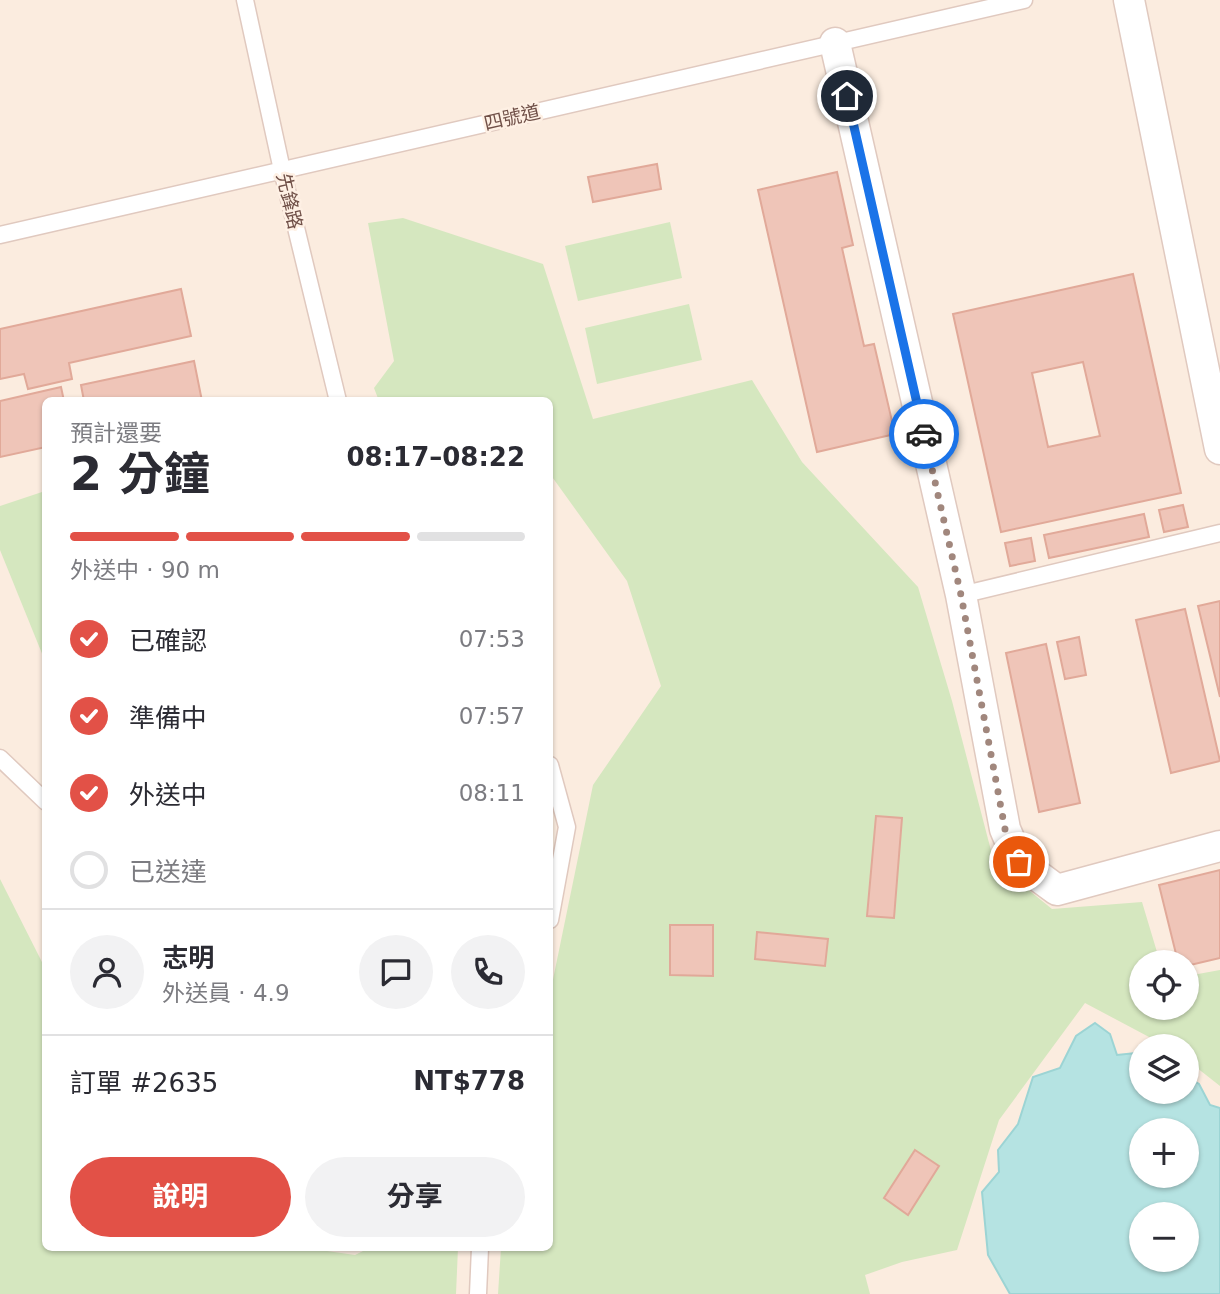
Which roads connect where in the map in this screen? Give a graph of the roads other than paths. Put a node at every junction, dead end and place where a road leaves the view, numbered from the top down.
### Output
1 (246, 0) edge
2 (1024, 0) edge
3 (1129, 0) edge
4 (835, 43) junction
5 (282, 170) junction
6 (0, 235) edge
7 (337, 397) edge
8 (1220, 449) edge
9 (1220, 533) edge
10 (961, 595) junction
11 (0, 758) edge
12 (553, 776) edge
13 (42, 798) edge
14 (1220, 846) edge
15 (553, 904) edge
16 (480, 1251) edge
17 (478, 1294) edge

1 - 5 lane, 先鋒路
2 - 4 lane, 四號道
3 - 8 street
4 - 5 lane, 四號道
4 - 10 street
5 - 6 lane, 四號道
5 - 7 lane, 先鋒路
9 - 10 lane
10 - 14 street
11 - 13 lane
12 - 15 lane
16 - 17 lane

